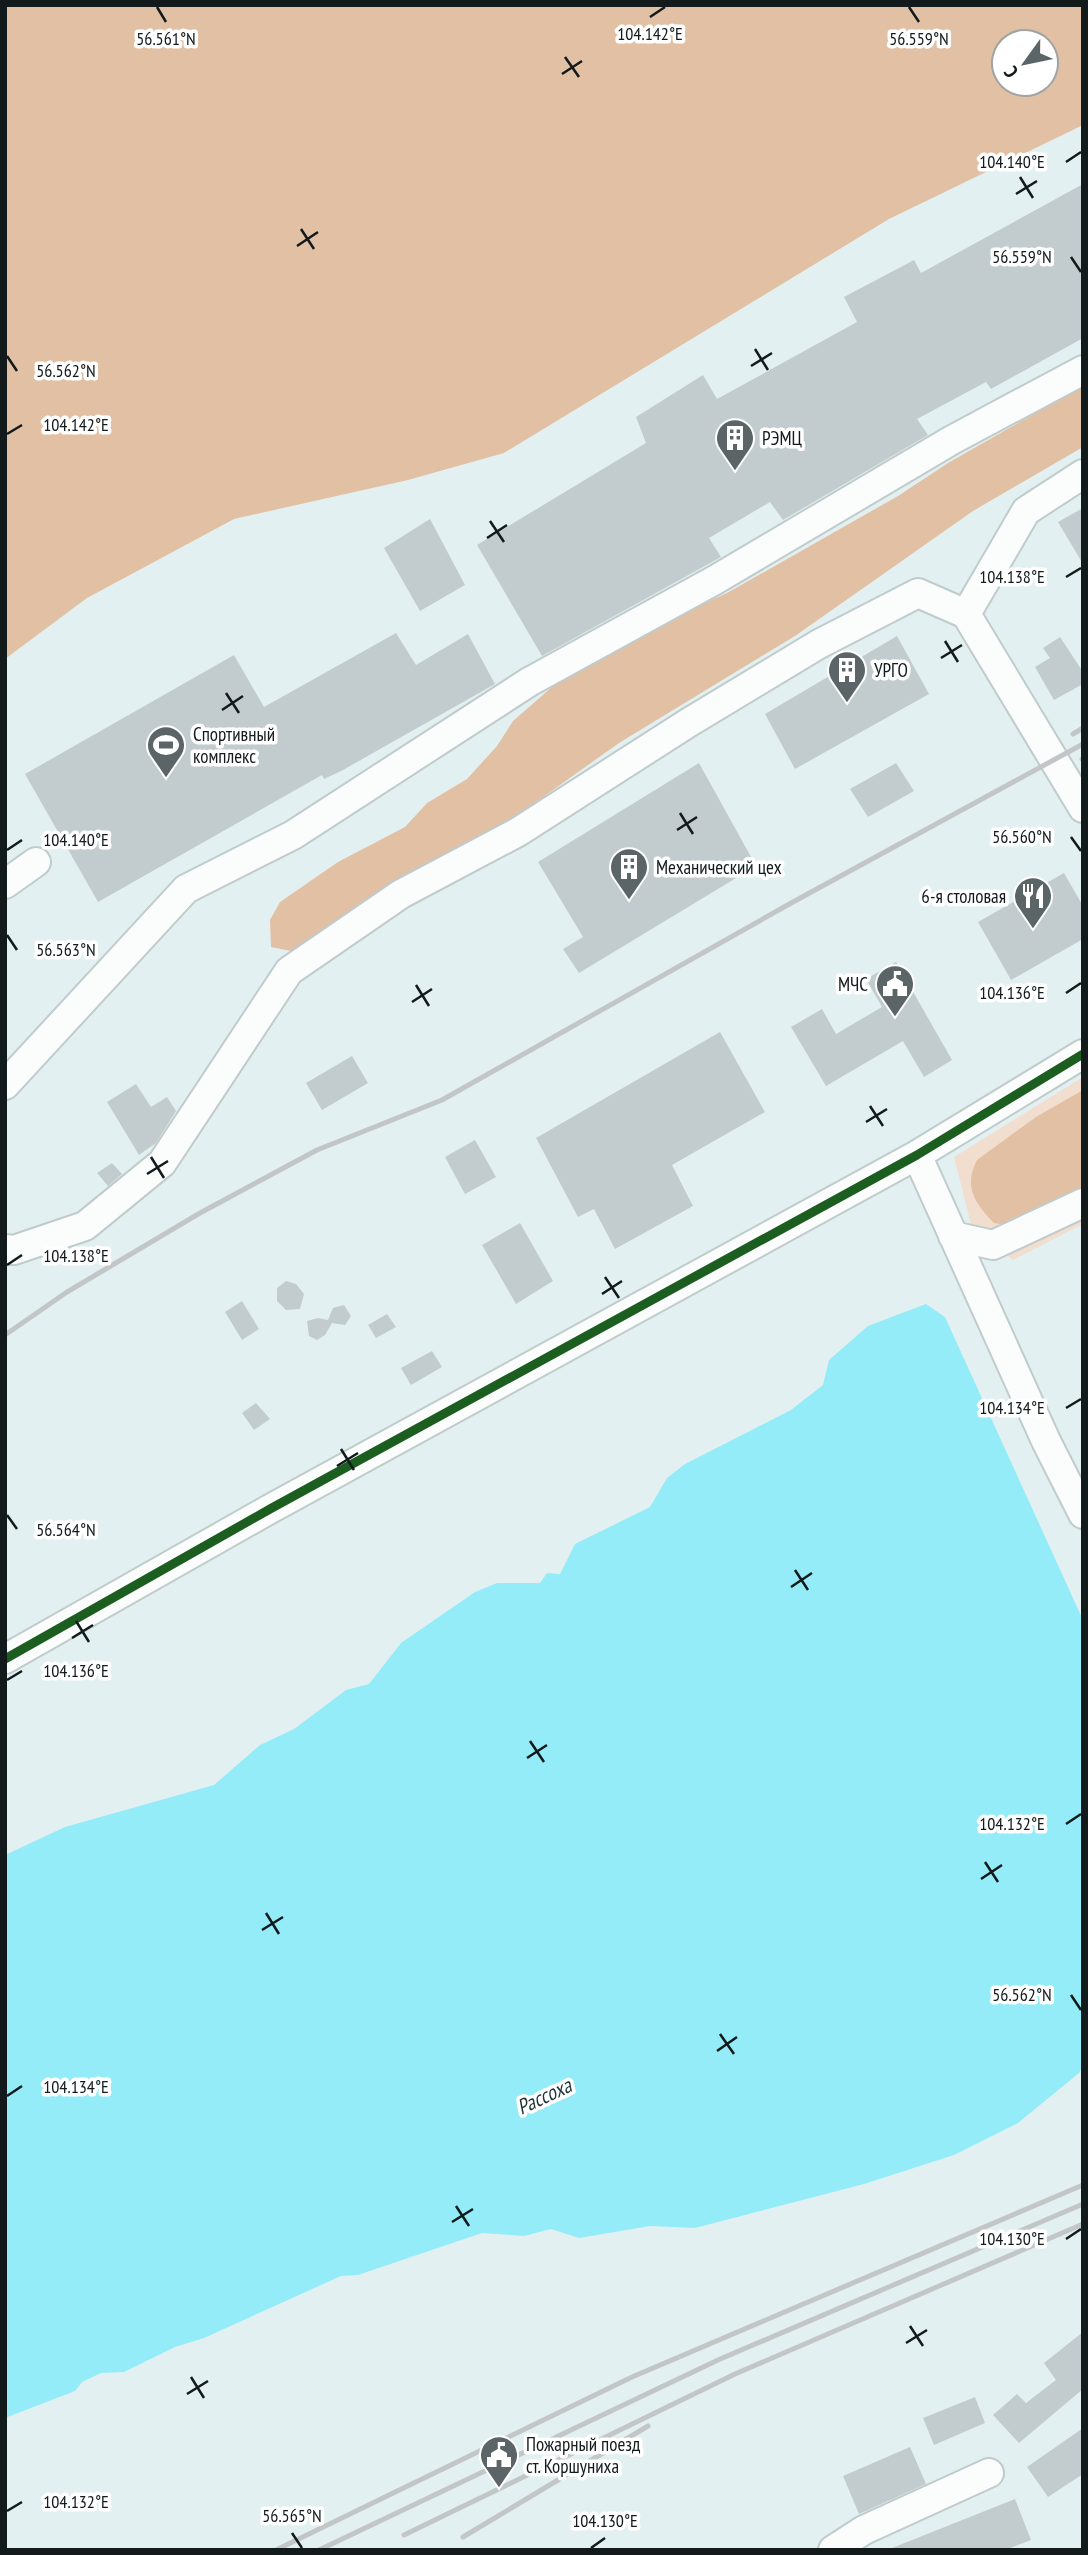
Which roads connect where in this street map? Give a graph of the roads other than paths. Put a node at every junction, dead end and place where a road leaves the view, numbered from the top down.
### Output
1 (1083, 370) edge
2 (1083, 474) edge
3 (966, 614) junction
4 (1083, 808) edge
5 (36, 862) dead end
6 (5, 884) edge
7 (1083, 1054) edge
8 (5, 1085) edge
9 (917, 1155) junction
10 (1083, 1203) edge
11 (953, 1236) junction
12 (5, 1249) edge
13 (1083, 1514) edge
14 (5, 1659) edge
15 (989, 2473) dead end
16 (833, 2550) edge

1 - 8 street
2 - 3 street
3 - 4 street
3 - 12 street
5 - 6 street
7 - 9 street
9 - 11 street
9 - 14 street
10 - 11 street
11 - 13 street
15 - 16 street

